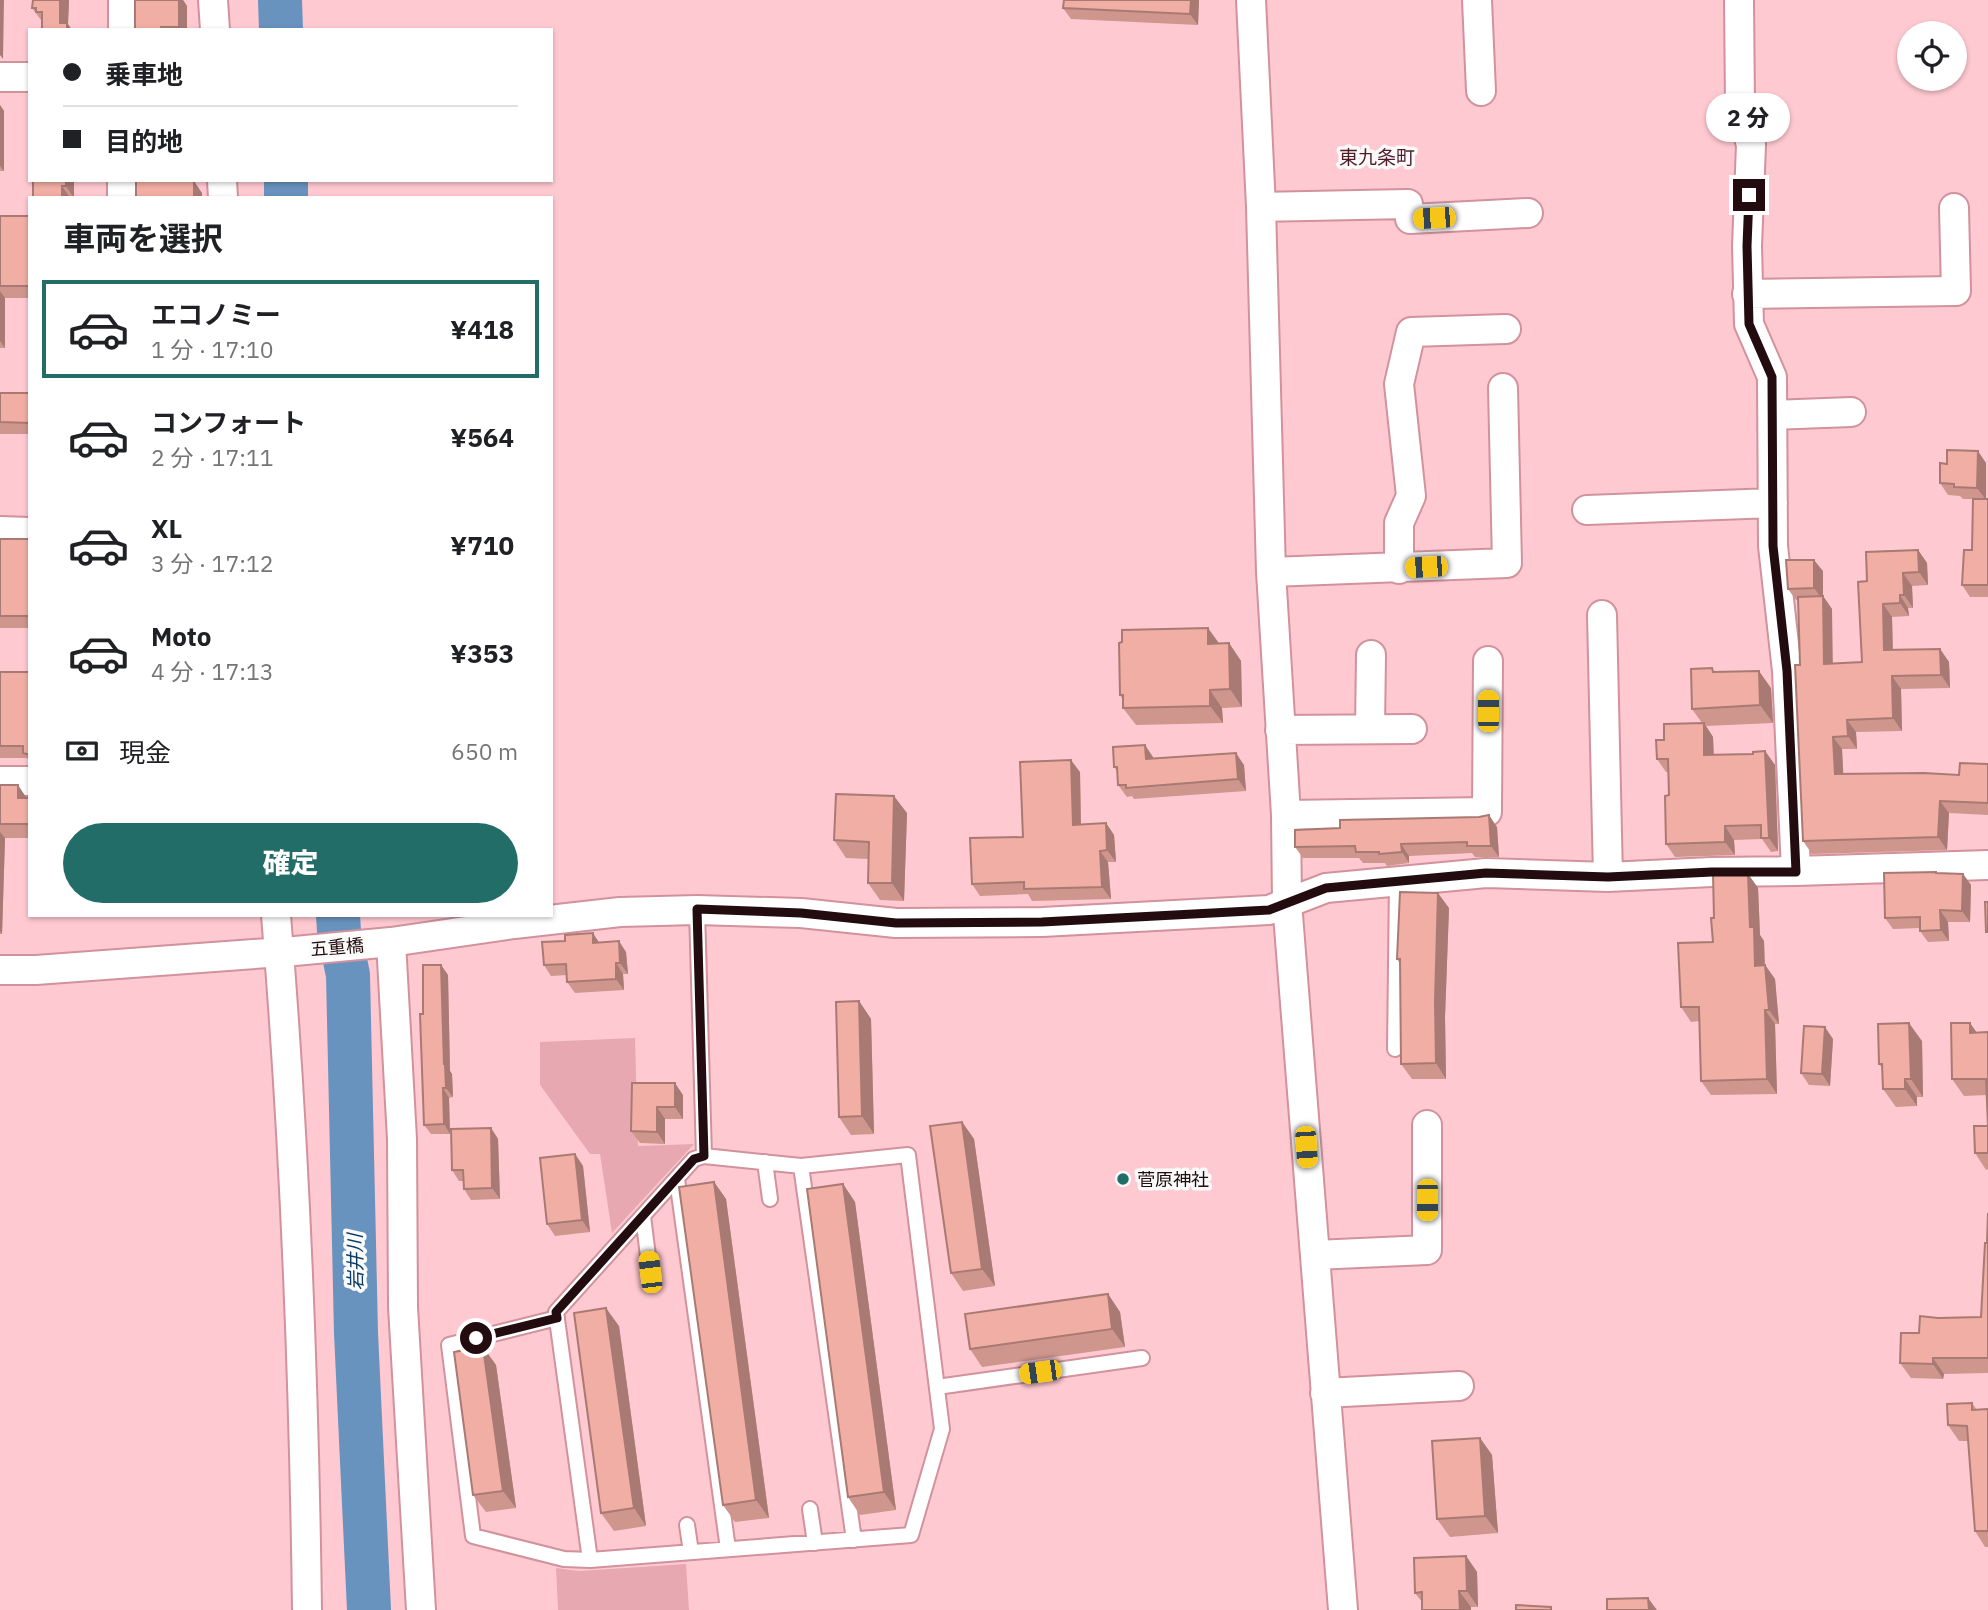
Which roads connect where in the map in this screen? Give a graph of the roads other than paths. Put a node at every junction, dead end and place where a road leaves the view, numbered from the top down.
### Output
1 (123, 0) edge
2 (213, 0) edge
3 (1251, 0) edge
4 (1477, 0) edge
5 (1739, 0) edge
6 (123, 28) edge
7 (215, 28) edge
8 (0, 77) edge
9 (28, 77) edge
10 (1481, 91) dead end
11 (1261, 206) junction
12 (1954, 208) dead end
13 (1528, 213) dead end
14 (1748, 294) junction
15 (1506, 329) dead end
16 (1503, 388) dead end
17 (1851, 412) dead end
18 (1773, 415) junction
19 (1773, 503) junction
20 (1587, 510) dead end
21 (0, 531) edge
22 (28, 532) edge
23 (1399, 569) junction
24 (1271, 572) junction
25 (1602, 615) dead end
26 (1371, 655) dead end
27 (1488, 661) dead end
28 (1370, 728) junction
29 (1412, 729) dead end
30 (1280, 730) junction
31 (0, 781) edge
32 (28, 781) edge
33 (1286, 815) junction
34 (1988, 866) edge
35 (1796, 872) junction
36 (1608, 877) junction
37 (1397, 880) junction
38 (1287, 902) junction
39 (697, 909) junction
40 (277, 917) edge
41 (385, 943) junction
42 (287, 951) junction
43 (0, 970) edge
44 (1395, 1049) dead end
45 (1427, 1125) dead end
46 (704, 1156) junction
47 (765, 1162) junction
48 (801, 1166) junction
49 (677, 1179) junction
50 (770, 1199) dead end
51 (643, 1216) junction
52 (1315, 1255) junction
53 (650, 1272) dead end
54 (557, 1318) junction
55 (1142, 1358) dead end
56 (1459, 1386) dead end
57 (937, 1387) junction
58 (1325, 1393) junction
59 (810, 1509) dead end
60 (687, 1525) dead end
61 (853, 1540) junction
62 (814, 1543) junction
63 (728, 1549) junction
64 (691, 1552) junction
65 (590, 1560) junction
66 (307, 1610) edge
67 (421, 1610) edge
68 (1343, 1610) edge

1 - 6 street
2 - 7 street
3 - 11 street
4 - 10 street
5 - 14 street
8 - 9 street
11 - 13 street
11 - 24 street
12 - 14 street
14 - 18 street
15 - 23 street
16 - 23 street
17 - 18 street
18 - 19 street
19 - 20 street
19 - 35 street
21 - 22 street
23 - 24 street
24 - 30 street
25 - 36 street
26 - 28 street
27 - 33 street
28 - 29 street
28 - 30 street
30 - 33 street
31 - 32 street
33 - 38 street
34 - 35 street, 五重橋
35 - 36 street, 五重橋
36 - 37 street, 五重橋
37 - 38 street, 五重橋
37 - 44 lane
38 - 39 street, 五重橋
38 - 52 street
39 - 41 street, 五重橋
39 - 46 lane
40 - 42 street
41 - 42 street, 五重橋
41 - 67 street
42 - 43 street, 五重橋
42 - 66 street
45 - 52 street
46 - 47 lane
46 - 49 lane
47 - 48 lane
47 - 50 lane
48 - 57 lane
48 - 61 lane
49 - 51 lane
49 - 63 lane
51 - 53 lane
51 - 54 lane
52 - 58 street
54 - 65 lane
54 - 65 lane
55 - 57 lane
56 - 58 street
57 - 61 lane
58 - 68 street
59 - 62 lane
60 - 64 lane
61 - 62 lane
62 - 63 lane
63 - 64 lane
64 - 65 lane

